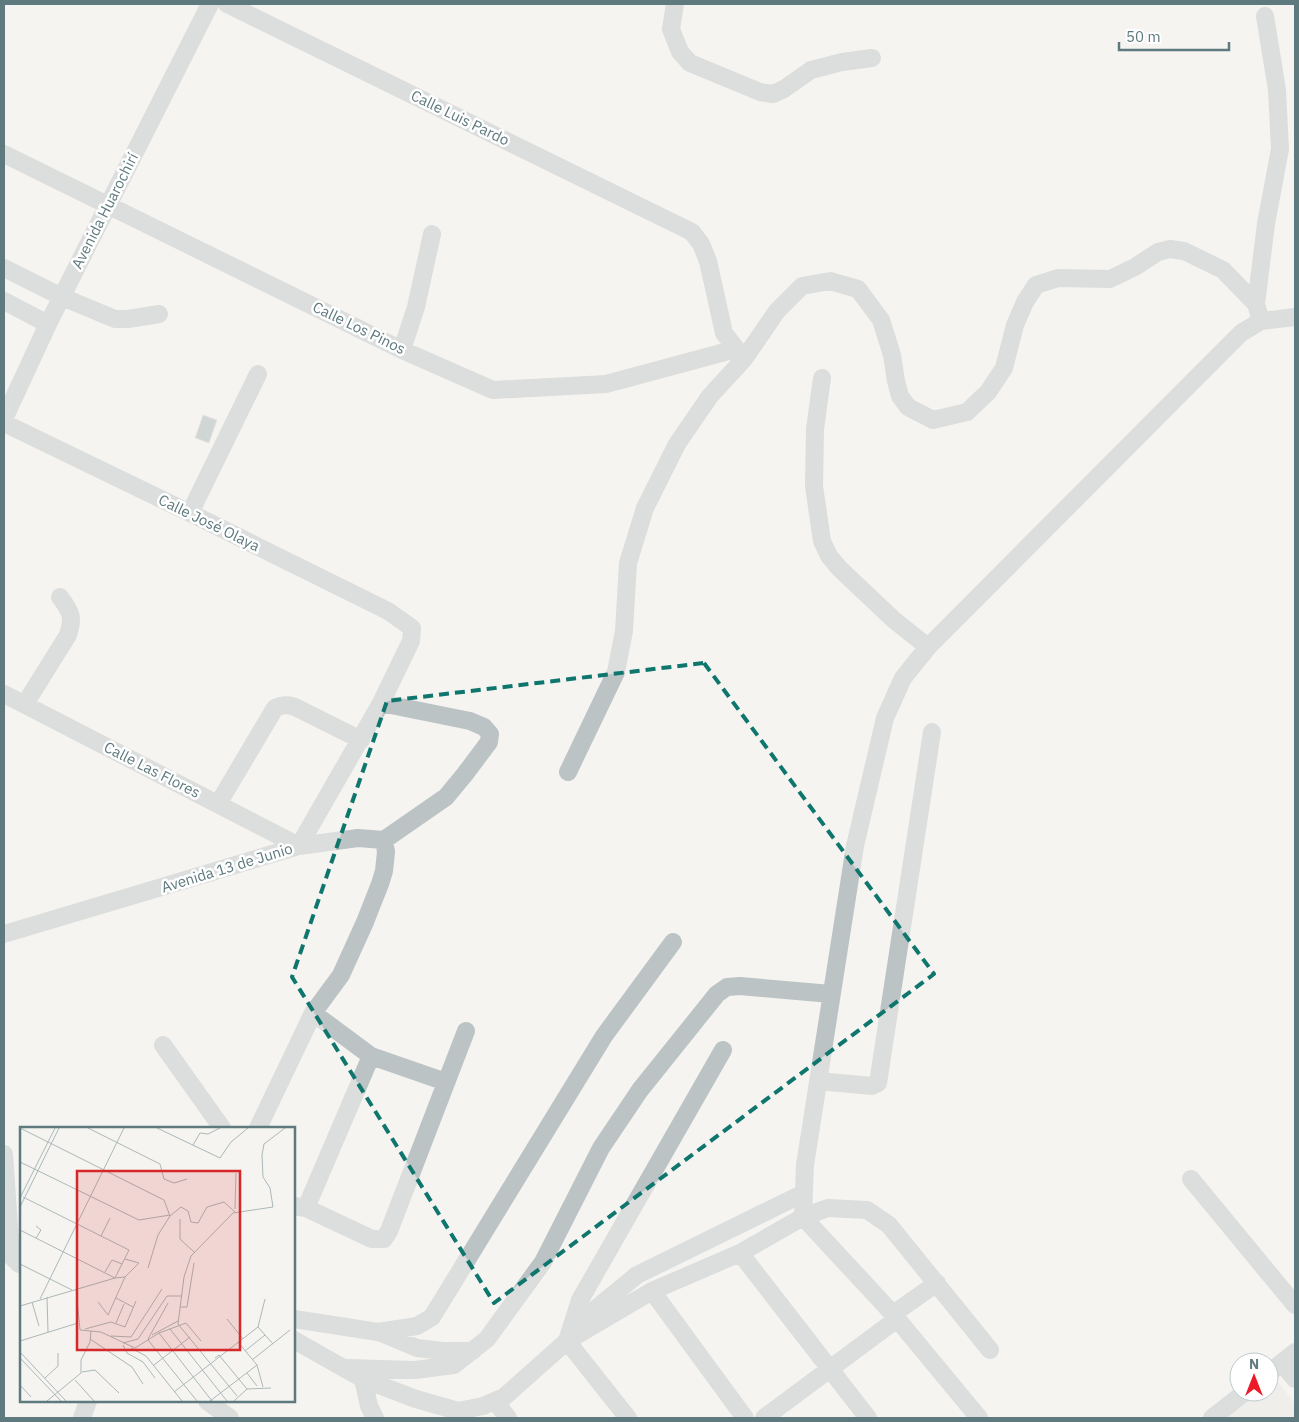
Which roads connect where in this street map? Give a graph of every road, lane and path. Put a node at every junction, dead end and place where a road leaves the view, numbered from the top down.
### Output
1 (210, 4) edge
2 (228, 4) edge
3 (675, 4) edge
4 (1265, 16) dead end
5 (872, 58) dead end
6 (4, 154) edge
7 (107, 206) junction
8 (432, 234) dead end
9 (4, 268) edge
10 (62, 297) junction
11 (4, 301) edge
12 (1256, 304) junction
13 (159, 314) dead end
14 (1295, 318) edge
15 (1261, 321) junction
16 (48, 324) junction
17 (402, 350) junction
18 (740, 354) junction
19 (258, 374) dead end
20 (822, 378) dead end
21 (4, 421) edge
22 (190, 513) junction
23 (60, 597) dead end
24 (412, 628) joint
25 (928, 647) junction
26 (4, 694) edge
27 (381, 702) junction
28 (25, 704) junction
29 (932, 732) dead end
30 (361, 740) junction
31 (568, 772) dead end
32 (218, 804) junction
33 (384, 840) junction
34 (299, 846) junction
35 (4, 934) edge
36 (673, 942) dead end
37 (831, 994) junction
38 (313, 1013) junction
39 (466, 1031) dead end
40 (163, 1045) dead end
41 (722, 1050) dead end
42 (371, 1056) junction
43 (818, 1080) junction
44 (446, 1082) junction
45 (221, 1127) edge
46 (258, 1127) edge
47 (4, 1154) edge
48 (1191, 1179) dead end
49 (804, 1193) junction
50 (300, 1207) edge
51 (5, 1211) edge
52 (803, 1217) junction
53 (740, 1253) junction
54 (16, 1260) edge
55 (937, 1283) junction
56 (652, 1291) junction
57 (1295, 1305) edge
58 (895, 1316) junction
59 (295, 1320) edge
60 (378, 1332) junction
61 (567, 1340) junction
62 (295, 1341) edge
63 (990, 1350) dead end
64 (473, 1351) junction
65 (1282, 1363) edge
66 (342, 1368) junction
67 (830, 1369) junction
68 (363, 1379) junction
69 (1295, 1379) edge
70 (416, 1399) junction
71 (496, 1401) junction
72 (88, 1402) edge
73 (208, 1402) edge
74 (1232, 1402) edge
75 (82, 1418) edge
76 (230, 1418) edge
77 (375, 1418) edge
78 (438, 1418) edge
79 (508, 1418) edge
80 (628, 1418) edge
81 (745, 1418) edge
82 (764, 1418) edge
83 (868, 1418) edge
84 (979, 1418) edge
85 (1212, 1418) edge

1 - 7 street, Avenida Huarochirí
2 - 18 street, Calle Luis Pardo
3 - 5 street
4 - 12 street
6 - 7 street, Calle Los Pinos
7 - 10 street, Avenida Huarochirí
7 - 17 street, Calle Los Pinos
8 - 17 street
9 - 10 street
10 - 13 street
10 - 16 street, Avenida Huarochirí
11 - 16 street
12 - 15 street
12 - 18 street
14 - 15 street
15 - 25 street
16 - 21 street, Avenida Huarochirí
17 - 18 street, Calle Los Pinos
18 - 31 street
19 - 22 street
20 - 25 street
21 - 22 street, Calle José Olaya
22 - 24 street, Calle José Olaya
23 - 28 street
24 - 27 street, Avenida 13 de Junio
25 - 37 street
26 - 28 street, Calle Las Flores
27 - 30 street, Avenida 13 de Junio
27 - 33 street
28 - 32 street, Calle Las Flores
29 - 43 street
30 - 32 street
30 - 34 street, Avenida 13 de Junio
32 - 34 street, Calle Las Flores
33 - 34 street
33 - 38 street
34 - 35 street, Avenida 13 de Junio
36 - 60 street
37 - 43 street
37 - 64 street
38 - 42 street
38 - 46 street
39 - 44 street
40 - 45 street
41 - 61 street
42 - 44 street
42 - 50 street
43 - 49 street
44 - 50 street
47 - 51 street
48 - 57 street
49 - 52 street
49 - 61 street
51 - 54 street
52 - 53 street
52 - 55 street
52 - 58 street
53 - 56 street
53 - 67 street
55 - 58 street
55 - 63 street
56 - 61 street
56 - 81 street
58 - 67 street
58 - 84 street
59 - 60 street
60 - 64 street
61 - 71 street
61 - 80 street
62 - 66 street
64 - 66 street
65 - 69 street
66 - 68 street
67 - 82 street
67 - 83 street
68 - 70 street
68 - 77 street
70 - 71 street
70 - 78 street
71 - 79 street
72 - 75 street
73 - 76 street
74 - 85 street

